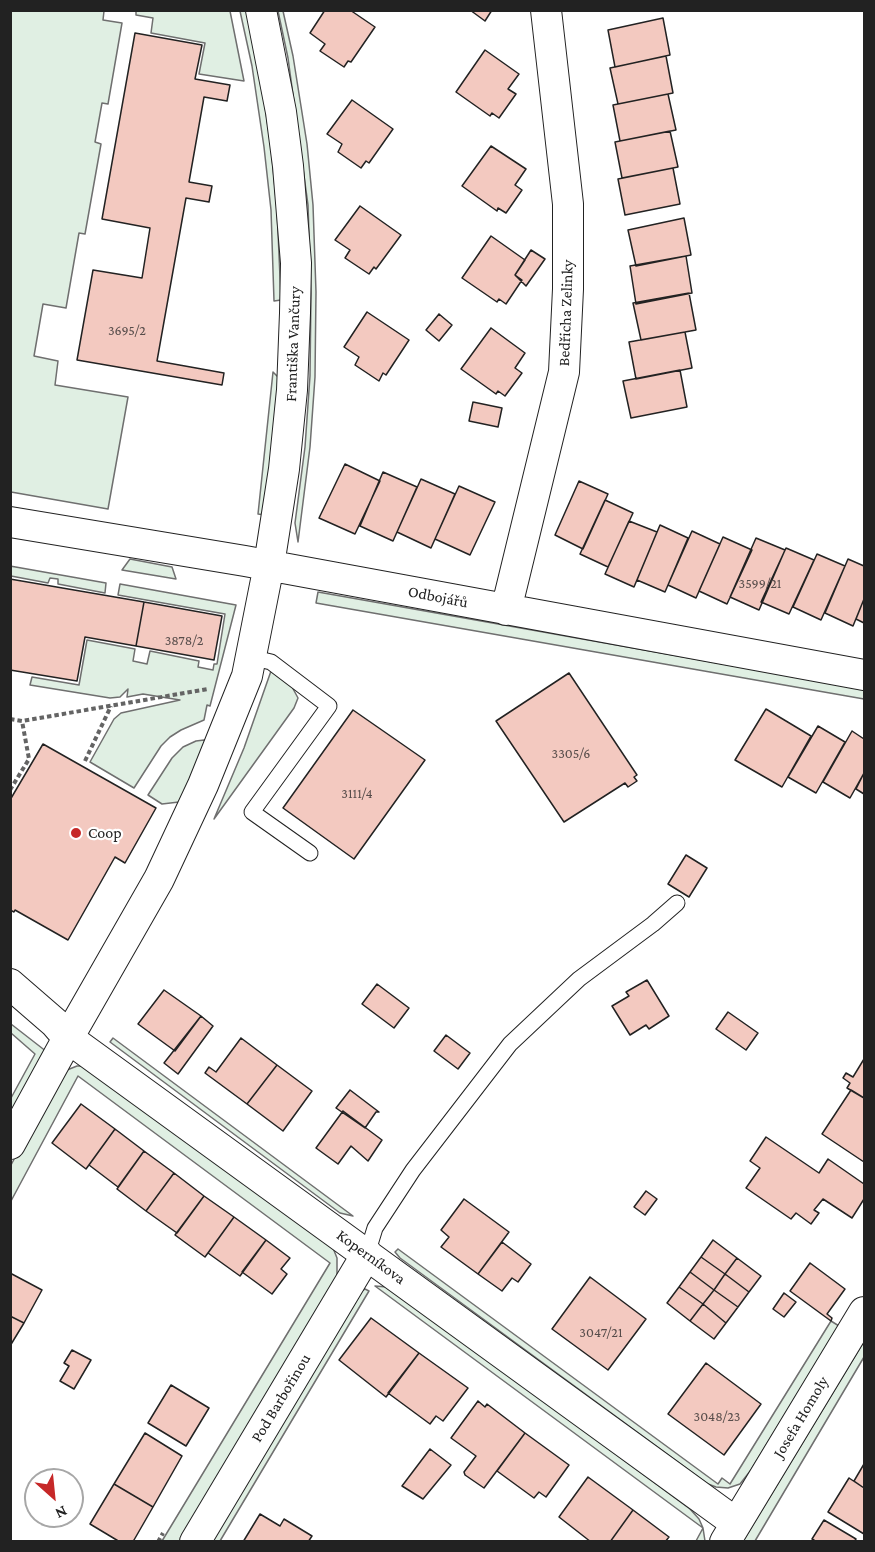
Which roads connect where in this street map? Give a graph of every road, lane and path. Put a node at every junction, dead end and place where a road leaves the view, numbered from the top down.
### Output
1 (261, 10) edge
2 (546, 10) edge
3 (10, 522) edge
4 (269, 565) junction
5 (506, 610) junction
6 (249, 666) junction
7 (864, 675) edge
8 (209, 689) dead end
9 (111, 706) junction
10 (10, 719) edge
11 (22, 721) junction
12 (85, 761) dead end
13 (10, 790) edge
14 (310, 854) dead end
15 (677, 903) dead end
16 (10, 984) edge
17 (68, 1038) junction
18 (10, 1144) edge
19 (367, 1254) junction
20 (864, 1312) edge
21 (731, 1532) edge
22 (195, 1542) edge

1 - 4 street, Františka Vančury
2 - 5 street, Bedřicha Zelinky
3 - 4 street, Odbojářů
4 - 5 street, Odbojářů
4 - 6 street, Františka Vančury
5 - 7 street, Odbojářů
6 - 14 lane
6 - 17 street, Františka Vančury
8 - 9 path
9 - 11 path
9 - 12 path
10 - 11 path
11 - 13 path
15 - 19 lane
16 - 17 street, Koperníkova
17 - 18 street, Františka Vančury
17 - 19 street, Koperníkova
19 - 21 street, Koperníkova
19 - 22 street, Pod Barbořinou
20 - 21 street, Josefa Homoly

